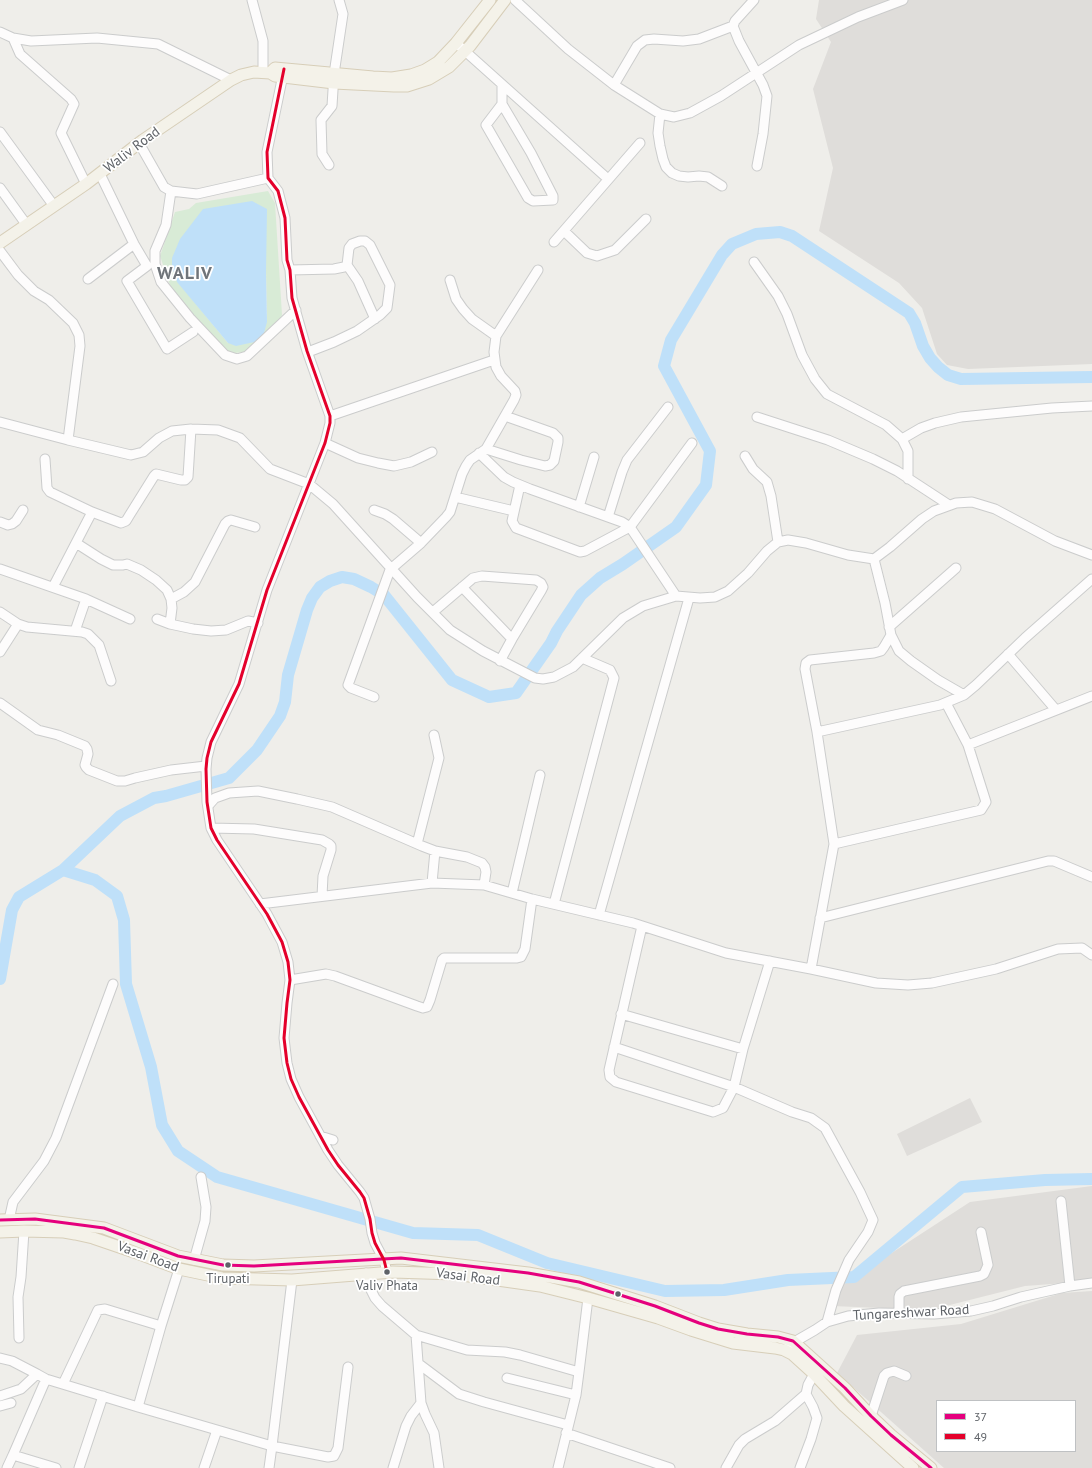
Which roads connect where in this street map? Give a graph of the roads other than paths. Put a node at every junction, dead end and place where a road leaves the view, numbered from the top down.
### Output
1 (252, 0) edge
2 (339, 0) edge
3 (490, 0) edge
4 (506, 0) edge
5 (514, 0) edge
6 (754, 0) edge
7 (903, 0) edge
8 (883, 4) edge
9 (734, 26) junction
10 (0, 32) edge
11 (13, 38) junction
12 (456, 43) junction
13 (465, 51) junction
14 (267, 73) junction
15 (284, 73) junction
16 (756, 73) junction
17 (334, 78) junction
18 (231, 80) junction
19 (614, 85) junction
20 (502, 86) junction
21 (502, 104) junction
22 (660, 114) junction
23 (0, 132) edge
24 (139, 143) junction
25 (640, 143) dead end
26 (329, 165) dead end
27 (757, 166) dead end
28 (100, 174) junction
29 (268, 178) junction
30 (608, 179) junction
31 (86, 184) junction
32 (722, 186) dead end
33 (0, 188) edge
34 (171, 191) junction
35 (54, 206) junction
36 (646, 218) dead end
37 (26, 224) junction
38 (564, 231) junction
39 (554, 242) dead end
40 (0, 243) edge
41 (134, 244) junction
42 (0, 250) edge
43 (754, 262) dead end
44 (346, 265) junction
45 (290, 270) junction
46 (538, 270) dead end
47 (88, 279) dead end
48 (450, 280) dead end
49 (296, 310) junction
50 (375, 320) junction
51 (193, 332) dead end
52 (496, 336) junction
53 (308, 352) junction
54 (494, 360) junction
55 (1092, 406) edge
56 (668, 407) dead end
57 (330, 416) junction
58 (504, 416) junction
59 (757, 417) dead end
60 (0, 422) edge
61 (191, 429) junction
62 (902, 439) junction
63 (68, 440) junction
64 (325, 443) junction
65 (692, 443) dead end
66 (483, 451) junction
67 (432, 452) dead end
68 (745, 456) dead end
69 (594, 457) dead end
70 (45, 459) dead end
71 (908, 479) junction
72 (309, 484) junction
73 (520, 485) junction
74 (455, 497) junction
75 (949, 505) junction
76 (579, 506) junction
77 (23, 510) dead end
78 (374, 510) dead end
79 (514, 510) junction
80 (92, 512) junction
81 (608, 517) junction
82 (0, 522) edge
83 (255, 527) dead end
84 (630, 527) junction
85 (778, 542) junction
86 (76, 543) junction
87 (421, 543) junction
88 (1092, 555) edge
89 (874, 559) junction
90 (391, 567) junction
91 (956, 568) dead end
92 (0, 569) edge
93 (1092, 579) edge
94 (53, 587) junction
95 (462, 587) junction
96 (676, 596) junction
97 (689, 598) junction
98 (86, 599) junction
99 (171, 600) junction
100 (0, 612) edge
101 (433, 612) junction
102 (130, 619) dead end
103 (157, 619) dead end
104 (258, 623) junction
105 (18, 624) junction
106 (170, 624) junction
107 (75, 631) junction
108 (890, 631) junction
109 (512, 639) junction
110 (0, 652) edge
111 (1008, 654) junction
112 (582, 658) junction
113 (500, 661) junction
114 (110, 681) dead end
115 (964, 695) junction
116 (1092, 696) edge
117 (374, 697) dead end
118 (0, 703) edge
119 (946, 703) junction
120 (1056, 710) junction
121 (817, 732) junction
122 (434, 735) dead end
123 (968, 745) junction
124 (206, 767) junction
125 (540, 775) dead end
126 (208, 804) junction
127 (211, 828) junction
128 (417, 844) junction
129 (834, 844) junction
130 (435, 851) junction
131 (1092, 877) edge
132 (432, 883) junction
133 (484, 885) junction
134 (512, 893) junction
135 (322, 896) junction
136 (532, 899) junction
137 (260, 904) junction
138 (554, 904) junction
139 (599, 915) junction
140 (820, 918) junction
141 (642, 926) junction
142 (1092, 955) edge
143 (770, 961) junction
144 (811, 969) junction
145 (290, 980) junction
146 (113, 984) dead end
147 (621, 1014) junction
148 (614, 1047) junction
149 (743, 1049) junction
150 (734, 1087) junction
151 (320, 1136) junction
152 (333, 1140) dead end
153 (201, 1177) dead end
154 (1060, 1201) dead end
155 (5, 1220) edge
156 (24, 1231) junction
157 (0, 1232) edge
158 (981, 1232) dead end
159 (194, 1260) junction
160 (384, 1260) junction
161 (179, 1269) junction
162 (387, 1272) junction
163 (366, 1273) junction
164 (292, 1280) junction
165 (1092, 1282) edge
166 (1070, 1286) junction
167 (588, 1298) junction
168 (899, 1313) junction
169 (826, 1322) junction
170 (161, 1326) junction
171 (416, 1335) junction
172 (18, 1338) dead end
173 (794, 1341) junction
174 (783, 1350) junction
175 (0, 1358) edge
176 (419, 1364) junction
177 (348, 1367) dead end
178 (580, 1372) junction
179 (37, 1374) junction
180 (814, 1374) junction
181 (906, 1376) dead end
182 (507, 1378) dead end
183 (46, 1379) junction
184 (63, 1384) junction
185 (806, 1394) junction
186 (576, 1395) junction
187 (0, 1396) edge
188 (103, 1396) junction
189 (11, 1403) dead end
190 (421, 1403) junction
191 (0, 1406) edge
192 (138, 1408) junction
193 (871, 1416) junction
194 (567, 1429) junction
195 (216, 1430) junction
196 (272, 1446) junction
197 (13, 1455) junction
198 (910, 1467) edge
199 (7, 1468) edge
200 (56, 1468) edge
201 (79, 1468) edge
202 (204, 1468) edge
203 (269, 1468) edge
204 (393, 1468) edge
205 (439, 1468) edge
206 (558, 1468) edge
207 (670, 1468) edge
208 (726, 1468) edge
209 (800, 1468) edge
210 (931, 1468) edge

1 - 14 street
2 - 17 street
3 - 12 main road, Waliv Road
4 - 13 main road, Waliv Road
5 - 19 street
6 - 9 street
7 - 8 street
8 - 16 street
9 - 16 street
9 - 19 street
10 - 11 street
11 - 18 street
11 - 31 street
12 - 13 street
12 - 17 main road, Waliv Road
13 - 17 main road, Waliv Road
13 - 20 street
14 - 15 main road, Waliv Road
14 - 18 main road, Waliv Road
15 - 17 main road, Waliv Road
15 - 29 street
16 - 22 street
16 - 27 street
17 - 26 street
18 - 24 main road, Waliv Road
19 - 22 street
20 - 21 street
20 - 30 street
21 - 21 street
22 - 32 street
23 - 35 street
24 - 28 main road, Waliv Road
24 - 34 street
25 - 30 street
28 - 31 main road, Waliv Road
28 - 41 street
29 - 34 street
29 - 45 street
30 - 38 street
31 - 35 main road, Waliv Road
33 - 37 street
34 - 49 street
35 - 37 main road, Waliv Road
36 - 38 street
37 - 40 main road, Waliv Road
38 - 39 street
41 - 47 street
41 - 51 street
42 - 63 street
43 - 62 street
44 - 45 street
44 - 50 street
44 - 50 street
45 - 49 street
46 - 52 street
48 - 52 street
49 - 53 street
50 - 53 street
52 - 54 street
53 - 57 street
54 - 57 street
54 - 58 street
55 - 62 street
56 - 81 street
57 - 64 street
58 - 66 street
58 - 66 street
59 - 71 street
60 - 63 street
61 - 63 street
61 - 72 street
61 - 80 street
62 - 71 street
64 - 67 street
64 - 72 street
65 - 84 street
66 - 73 street
66 - 74 street
68 - 85 street
69 - 76 street
70 - 80 street
71 - 75 street
72 - 90 street
72 - 104 street
73 - 76 street
73 - 79 street
74 - 79 street
74 - 87 street
75 - 88 street
75 - 89 street
76 - 81 street
77 - 82 street
78 - 87 street
79 - 84 street
80 - 86 street
81 - 84 street
83 - 99 street
84 - 96 street
85 - 89 street
85 - 97 street
86 - 94 street
86 - 99 street
87 - 90 street
89 - 108 street
90 - 101 street
90 - 117 street
91 - 108 street
92 - 94 street
93 - 111 street
94 - 98 street
95 - 101 street
95 - 109 street
95 - 109 street
96 - 97 street
96 - 112 street
97 - 139 street
98 - 102 street
98 - 107 street
99 - 106 street
100 - 105 street
101 - 113 street
103 - 106 street
104 - 106 street
104 - 124 street
105 - 107 street
105 - 110 street
107 - 114 street
108 - 115 street
108 - 121 street
109 - 113 street
111 - 115 street
111 - 120 street
112 - 113 street
112 - 138 street
115 - 119 street
116 - 120 street
118 - 124 street
119 - 121 street
119 - 123 street
120 - 123 street
121 - 129 street
122 - 128 street
123 - 129 street
124 - 126 street
125 - 134 street
126 - 127 street
126 - 128 street
127 - 135 street
127 - 137 street
128 - 130 street
129 - 140 street
130 - 132 street
130 - 133 street
131 - 140 street
132 - 133 street
132 - 135 street
133 - 134 street
134 - 136 street
135 - 137 street
136 - 138 street
136 - 145 street
137 - 145 street
138 - 139 street
139 - 141 street
140 - 144 street
141 - 143 street
141 - 147 street
142 - 144 street
143 - 144 street
143 - 149 street
145 - 151 street
146 - 155 street
147 - 148 street
147 - 149 street
148 - 150 street
148 - 150 street
149 - 150 street
150 - 169 street
151 - 152 street
151 - 160 street
153 - 159 street
154 - 166 street
155 - 159 main road, Vasai Road
156 - 157 main road, Vasai Road
156 - 161 main road, Vasai Road
156 - 172 street
158 - 168 street
159 - 160 main road, Vasai Road
160 - 162 street
160 - 173 main road, Vasai Road
161 - 164 main road, Vasai Road
161 - 170 street
162 - 163 main road, Vasai Road
162 - 167 main road, Vasai Road
163 - 164 main road, Vasai Road
163 - 171 street
164 - 196 street
165 - 166 street, Tungareshwar Road
166 - 168 street, Tungareshwar Road
167 - 174 main road, Vasai Road
167 - 178 street
168 - 169 street, Tungareshwar Road
169 - 173 street, Tungareshwar Road
170 - 184 street
170 - 192 street
171 - 176 street
171 - 178 street
173 - 174 street, Tungareshwar Road
173 - 193 main road
174 - 180 main road, Vasai Road
175 - 179 street
176 - 190 street
176 - 194 street
177 - 196 street
178 - 186 street
179 - 183 street
179 - 187 street
180 - 185 street
180 - 198 main road, Vasai Road
181 - 193 street
182 - 186 street
183 - 184 street
183 - 197 street
184 - 188 street
185 - 208 street
185 - 209 street
186 - 194 street
188 - 192 street
188 - 201 street
189 - 191 street
190 - 204 street
190 - 205 street
192 - 195 street
193 - 210 main road
194 - 206 street
194 - 207 street
195 - 196 street
195 - 202 street
196 - 203 street
197 - 199 street
197 - 200 street

